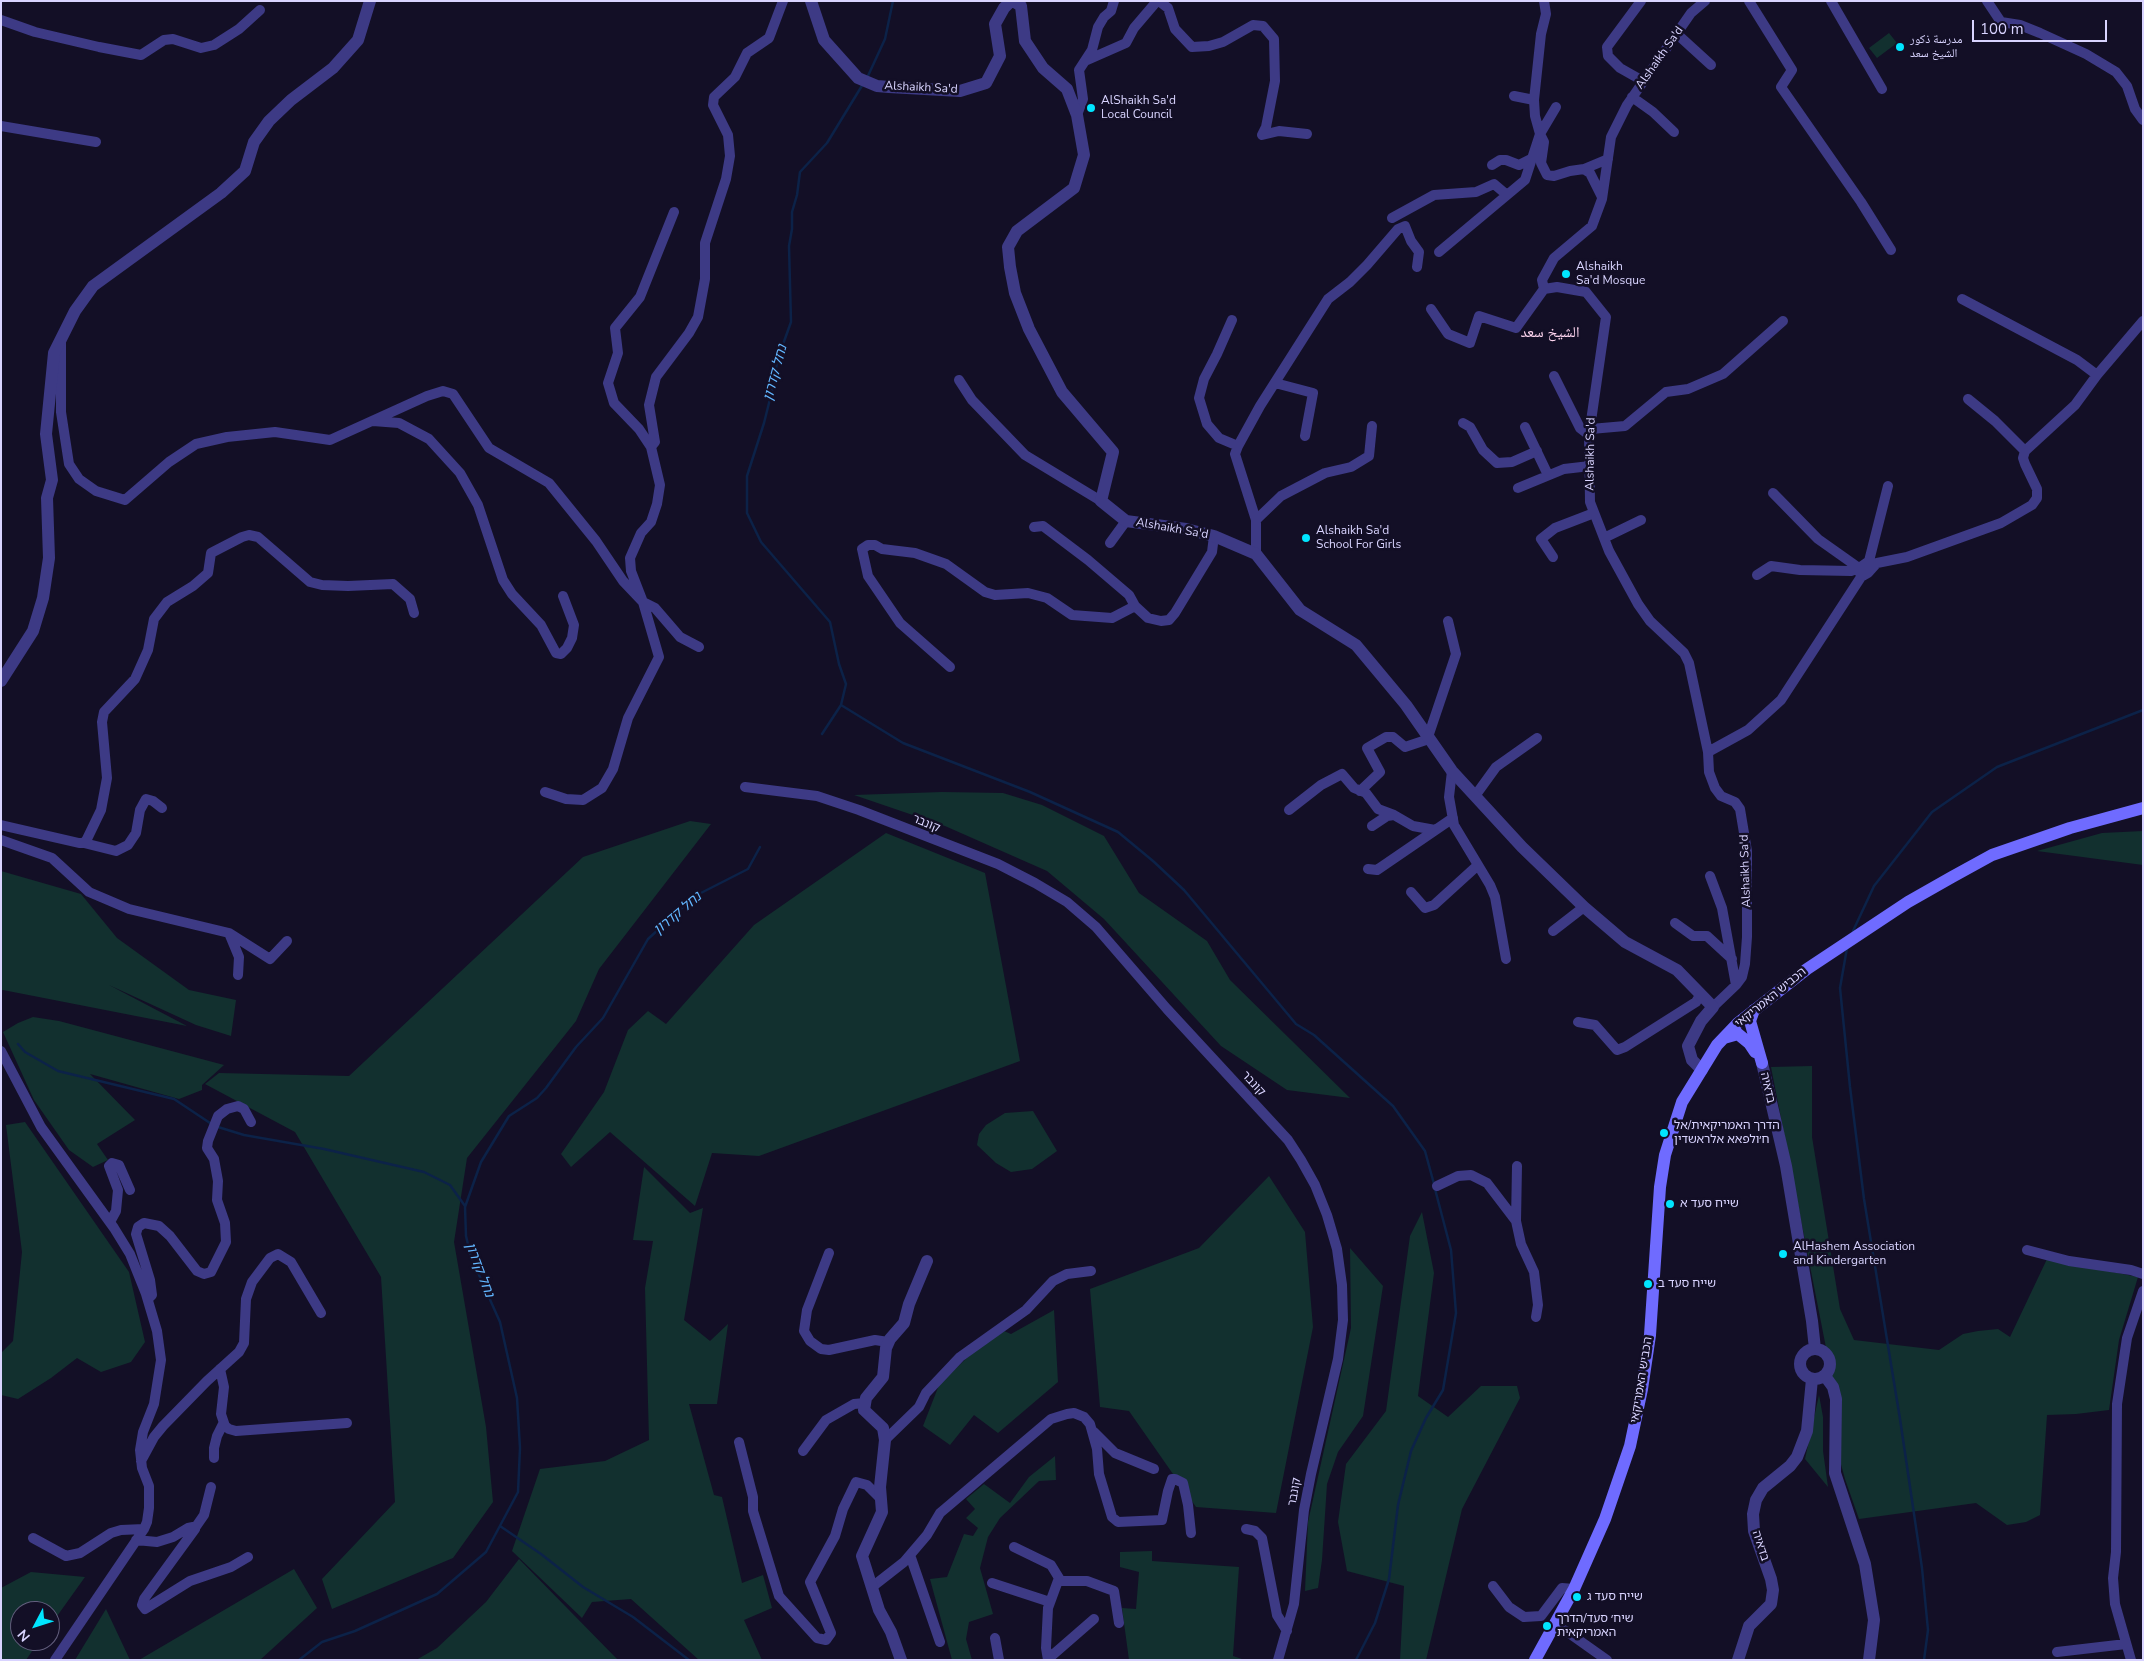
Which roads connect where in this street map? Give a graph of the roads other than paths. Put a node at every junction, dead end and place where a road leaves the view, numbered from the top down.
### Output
1 (370, 1) edge
2 (783, 1) edge
3 (811, 1) edge
4 (1012, 1) edge
5 (1114, 1) edge
6 (1158, 1) edge
7 (1544, 1) edge
8 (1641, 1) edge
9 (1705, 1) edge
10 (1749, 1) edge
11 (1831, 1) edge
12 (1987, 1) edge
13 (260, 10) dead end
14 (1, 20) edge
15 (1677, 34) junction
16 (1084, 62) junction
17 (1711, 65) dead end
18 (1643, 81) junction
19 (1882, 89) dead end
20 (1514, 96) dead end
21 (1632, 97) junction
22 (1534, 100) junction
23 (1556, 107) dead end
24 (1077, 115) junction
25 (2143, 120) edge
26 (1, 126) edge
27 (1674, 132) dead end
28 (1307, 134) dead end
29 (1540, 134) junction
30 (96, 142) dead end
31 (1533, 158) junction
32 (1608, 159) junction
33 (1492, 165) dead end
34 (1584, 169) junction
35 (1507, 195) junction
36 (1602, 198) junction
37 (674, 212) dead end
38 (1392, 218) dead end
39 (1891, 250) dead end
40 (1439, 252) dead end
41 (1417, 267) dead end
42 (1544, 289) junction
43 (1962, 300) dead end
44 (1431, 309) dead end
45 (1232, 320) dead end
46 (1783, 321) dead end
47 (2143, 321) edge
48 (60, 339) junction
49 (2097, 375) junction
50 (1554, 376) dead end
51 (959, 380) dead end
52 (1275, 383) junction
53 (1968, 399) dead end
54 (372, 421) junction
55 (1463, 423) dead end
56 (1372, 426) dead end
57 (1525, 427) dead end
58 (1590, 432) junction
59 (1305, 436) dead end
60 (651, 446) junction
61 (1238, 446) junction
62 (1537, 451) junction
63 (2025, 451) junction
64 (1590, 466) junction
65 (1548, 475) junction
66 (1888, 486) dead end
67 (1518, 488) dead end
68 (1774, 492) dead end
69 (1101, 501) junction
70 (1594, 512) junction
71 (1256, 520) junction
72 (1641, 520) dead end
73 (1126, 521) junction
74 (1034, 527) dead end
75 (1214, 536) junction
76 (1604, 538) junction
77 (1110, 543) dead end
78 (1256, 554) junction
79 (1553, 557) dead end
80 (1860, 573) junction
81 (1757, 575) dead end
82 (563, 596) dead end
83 (643, 602) junction
84 (1135, 606) junction
85 (414, 613) dead end
86 (1448, 622) dead end
87 (699, 647) dead end
88 (950, 667) dead end
89 (1, 681) edge
90 (1429, 738) junction
91 (1537, 738) dead end
92 (1708, 752) junction
93 (1452, 770) junction
94 (746, 787) dead end
95 (1360, 791) junction
96 (545, 792) dead end
97 (1476, 796) junction
98 (162, 808) dead end
99 (2143, 808) edge
100 (1289, 810) dead end
101 (1394, 814) junction
102 (1452, 818) junction
103 (1, 825) edge
104 (1372, 826) dead end
105 (1435, 830) junction
106 (1, 840) edge
107 (84, 842) junction
108 (1478, 865) junction
109 (1368, 870) dead end
110 (1710, 876) dead end
111 (1411, 892) dead end
112 (1584, 907) junction
113 (1675, 923) dead end
114 (1553, 931) dead end
115 (229, 933) junction
116 (287, 941) dead end
117 (1506, 959) dead end
118 (1732, 959) junction
119 (238, 975) dead end
120 (1736, 985) junction
121 (1701, 994) junction
122 (1713, 1007) junction
123 (1754, 1010) junction
124 (1578, 1022) dead end
125 (1738, 1023) junction
126 (1753, 1034) junction
127 (1724, 1038) junction
128 (1, 1051) edge
129 (1762, 1063) junction
130 (1702, 1070) junction
131 (251, 1122) dead end
132 (1517, 1166) dead end
133 (1437, 1186) dead end
134 (130, 1190) dead end
135 (1516, 1221) junction
136 (110, 1222) junction
137 (2027, 1250) dead end
138 (829, 1253) dead end
139 (927, 1261) dead end
140 (1091, 1270) dead end
141 (2143, 1274) edge
142 (2143, 1291) edge
143 (148, 1299) junction
144 (321, 1312) dead end
145 (1536, 1317) dead end
146 (888, 1342) junction
147 (1815, 1350) junction
148 (220, 1370) junction
149 (1825, 1376) junction
150 (1812, 1379) junction
151 (865, 1403) junction
152 (347, 1423) dead end
153 (224, 1424) junction
154 (1093, 1432) junction
155 (885, 1440) junction
156 (739, 1442) dead end
157 (803, 1451) dead end
158 (214, 1458) dead end
159 (141, 1461) junction
160 (1154, 1469) dead end
161 (211, 1487) dead end
162 (881, 1499) junction
163 (195, 1528) junction
164 (144, 1529) junction
165 (1246, 1529) dead end
166 (1191, 1533) dead end
167 (33, 1538) dead end
168 (136, 1540) junction
169 (1014, 1547) dead end
170 (910, 1555) junction
171 (248, 1557) dead end
172 (1058, 1581) junction
173 (992, 1583) dead end
174 (872, 1586) junction
175 (1493, 1586) dead end
176 (1574, 1589) junction
177 (1050, 1602) junction
178 (1094, 1619) dead end
179 (1119, 1623) dead end
180 (1555, 1627) junction
181 (1287, 1631) junction
182 (995, 1638) dead end
183 (940, 1642) dead end
184 (2126, 1644) junction
185 (2057, 1652) dead end
186 (1048, 1659) edge
187 (55, 1660) edge
188 (901, 1660) edge
189 (998, 1660) edge
190 (1278, 1660) edge
191 (1535, 1660) edge
192 (1607, 1660) edge
193 (1738, 1660) edge
194 (1869, 1660) edge
195 (2130, 1660) edge

1 - 48 street
2 - 60 street
3 - 4 street, Alshaikh Sa'd
4 - 24 street, Alshaikh Sa'd
5 - 16 street
6 - 16 street
6 - 28 street
7 - 22 street
8 - 18 street
9 - 15 street, Alshaikh Sa'd
10 - 39 street
11 - 19 street
12 - 25 street
13 - 14 street
15 - 17 street
15 - 18 street, Alshaikh Sa'd
16 - 24 street
18 - 21 street, Alshaikh Sa'd
20 - 22 street
21 - 27 street
21 - 32 street, Alshaikh Sa'd
22 - 29 street
23 - 29 street
24 - 69 street, Alshaikh Sa'd
26 - 30 street
29 - 31 street
29 - 34 street
31 - 33 street
31 - 35 street
32 - 34 street
32 - 36 street, Alshaikh Sa'd
34 - 36 street
35 - 38 street
35 - 40 street
36 - 42 street, Alshaikh Sa'd
37 - 60 street
41 - 52 street
42 - 44 street
42 - 58 street, Alshaikh Sa'd
43 - 49 street
45 - 61 street
46 - 58 street
47 - 49 street
48 - 54 street
48 - 89 street
49 - 63 street
50 - 58 street
51 - 69 street, Alshaikh Sa'd
52 - 59 street
52 - 61 street
53 - 63 street
54 - 82 street
54 - 83 street
55 - 62 street
56 - 71 street
57 - 62 street
58 - 64 street, Alshaikh Sa'd
60 - 83 street
61 - 71 street
62 - 65 street
63 - 80 street
64 - 65 street
64 - 70 street, Alshaikh Sa'd
65 - 67 street
66 - 80 street
68 - 80 street
69 - 73 street, Alshaikh Sa'd
70 - 76 street, Alshaikh Sa'd
70 - 79 street
71 - 78 street
72 - 76 street
73 - 75 street, Alshaikh Sa'd
73 - 77 street
74 - 84 street
75 - 78 street, Alshaikh Sa'd
75 - 84 street
76 - 92 street, Alshaikh Sa'd
78 - 90 street, Alshaikh Sa'd
80 - 81 street
80 - 92 street
83 - 87 street
83 - 96 street
84 - 88 street
85 - 107 street
86 - 90 street
90 - 93 street, Alshaikh Sa'd
90 - 95 street
91 - 97 street
92 - 120 street, Alshaikh Sa'd
93 - 97 street, Alshaikh Sa'd
93 - 102 street
94 - 181 street, קונבר
95 - 100 street
95 - 101 street
97 - 112 street, Alshaikh Sa'd
98 - 107 street
99 - 123 main road, הכביש האמריקאי
101 - 104 street
101 - 105 street
102 - 105 street
102 - 108 street
103 - 107 street
105 - 109 street
106 - 115 street
108 - 111 street
108 - 117 street
110 - 118 street
112 - 114 street
112 - 121 street, Alshaikh Sa'd
113 - 118 street
115 - 116 street
115 - 119 street
118 - 120 street
120 - 122 street, Alshaikh Sa'd
121 - 122 street, Alshaikh Sa'd
121 - 124 street
122 - 130 street, Alshaikh Sa'd
123 - 125 main road, הכביש האמריקאי
123 - 126 main road
125 - 126 main road
125 - 127 main road, הכביש האמריקאי
126 - 129 main road
127 - 129 main road
127 - 130 main road, הכביש האמריקאי
128 - 136 street
129 - 147 street, בדאיה
130 - 176 main road, הכביש האמריקאי
131 - 143 street
132 - 135 street
133 - 135 street
134 - 136 street
135 - 145 street
136 - 143 street
137 - 141 street
138 - 146 street
139 - 146 street
140 - 155 street
142 - 184 street
143 - 159 street
144 - 148 street
146 - 151 street
147 - 149 street
147 - 150 street
148 - 153 street
148 - 159 street
149 - 150 street
149 - 194 street
150 - 193 street, בדאיה
151 - 155 street
151 - 157 street
152 - 153 street
153 - 158 street
154 - 160 street
154 - 166 street
154 - 170 street
155 - 162 street
156 - 162 street
159 - 164 street
161 - 163 street
162 - 174 street
163 - 168 street
163 - 171 street
164 - 167 street
164 - 168 street
165 - 181 street
168 - 187 street
169 - 172 street
170 - 174 street
170 - 183 street
172 - 177 street
172 - 179 street
173 - 177 street
174 - 188 street
175 - 176 street
176 - 180 main road, הכביש האמריקאי
177 - 186 street
178 - 186 street
180 - 191 main road, הכביש האמריקאי
180 - 192 street
181 - 190 street, קונבר
182 - 189 street
184 - 185 street
184 - 195 street

